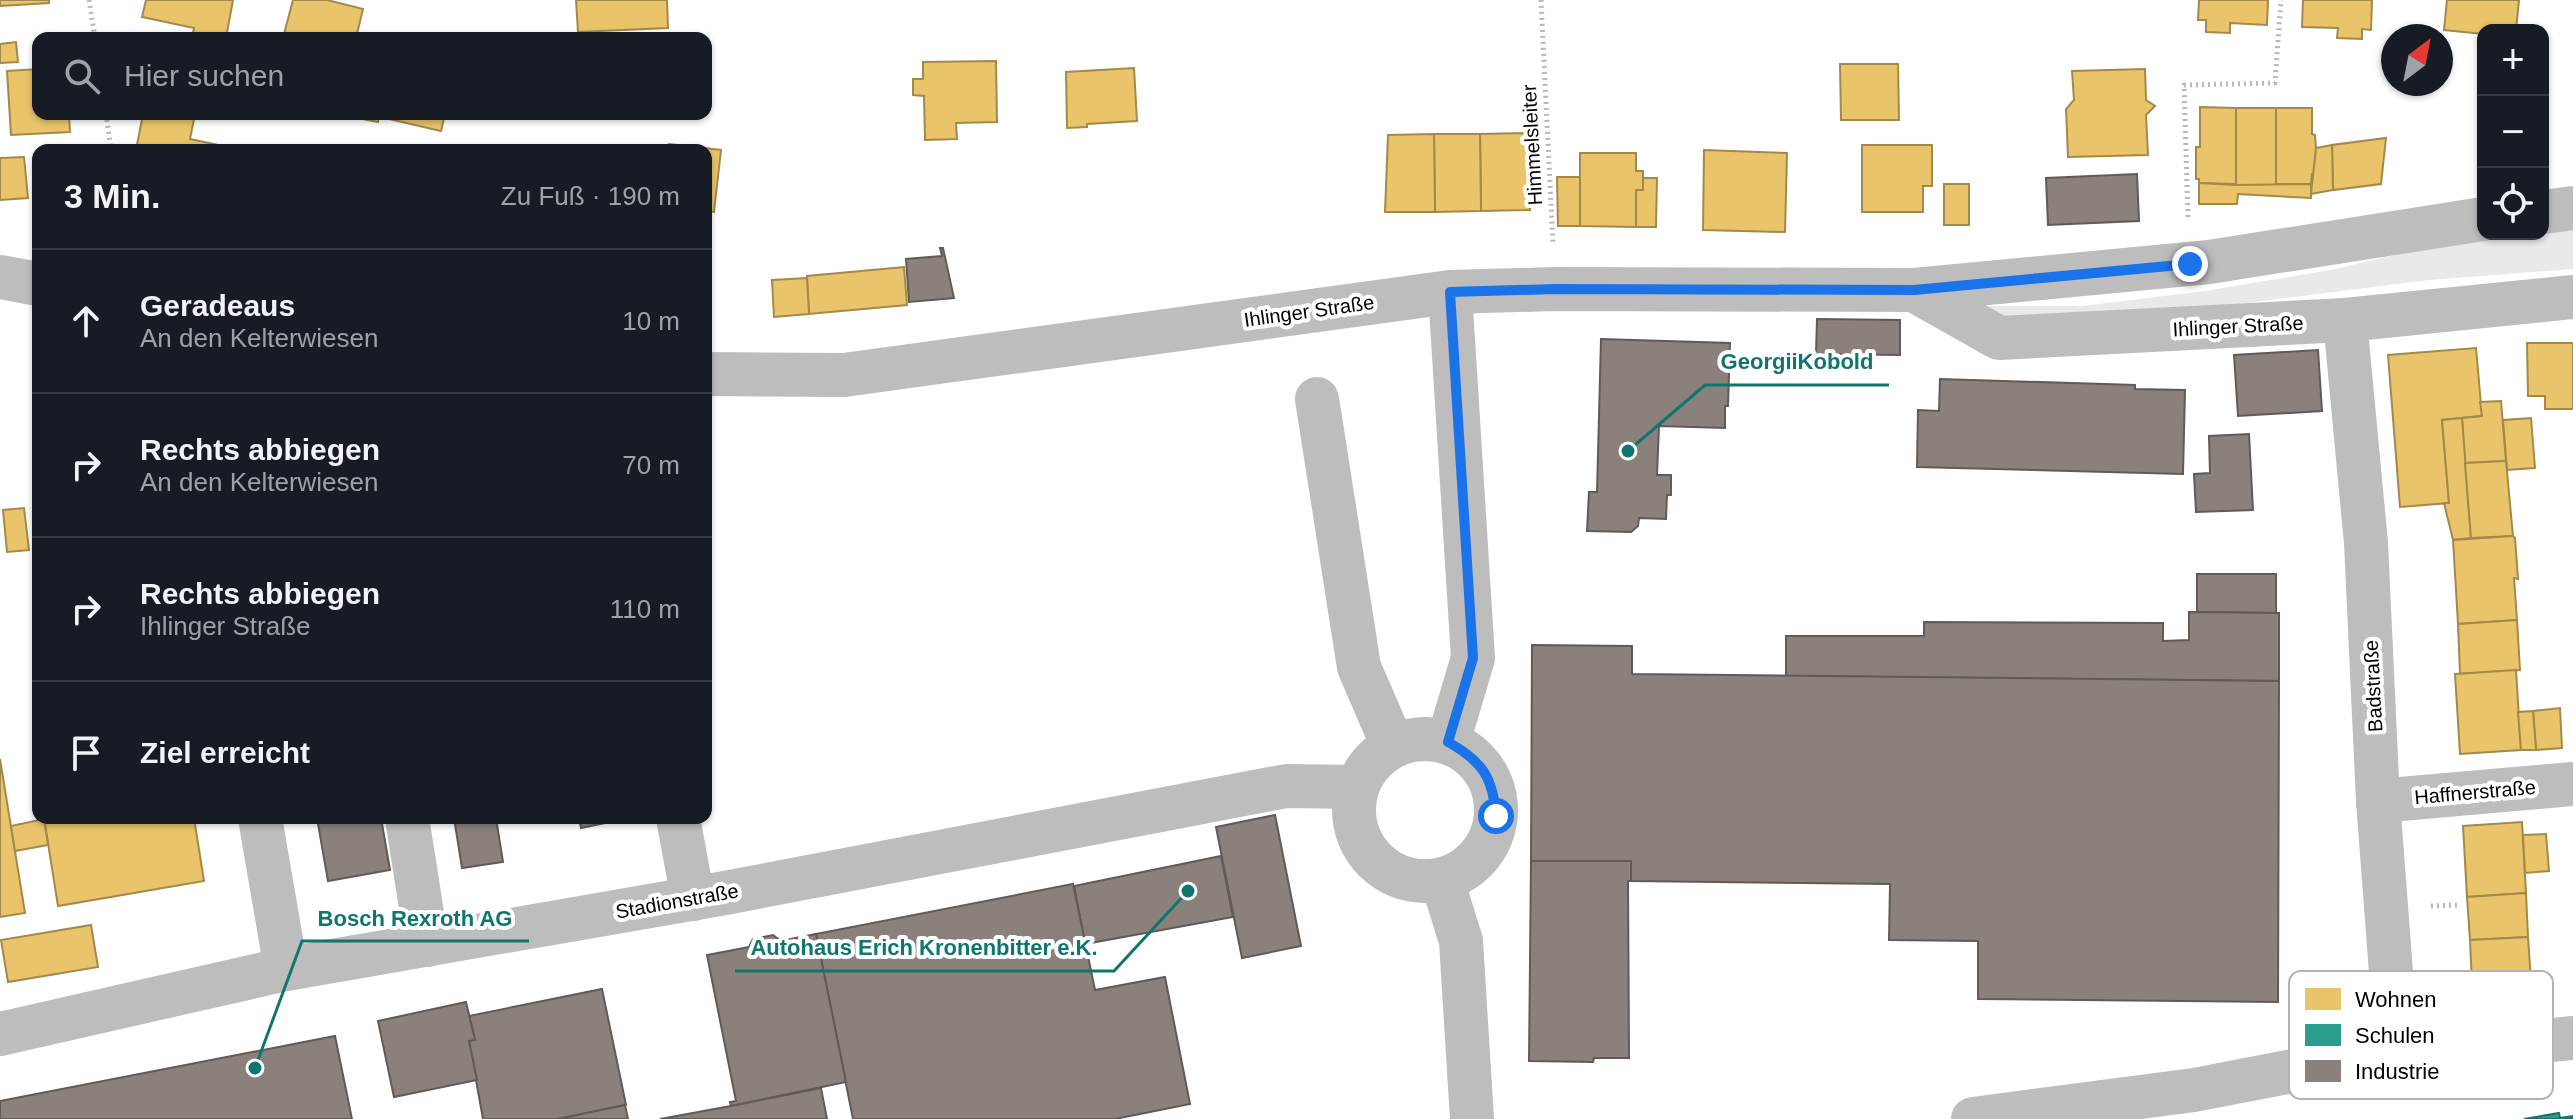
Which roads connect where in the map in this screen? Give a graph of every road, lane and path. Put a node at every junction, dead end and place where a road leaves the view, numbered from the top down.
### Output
1 (89, 0) edge
2 (1541, 0) edge
3 (2281, 0) edge
4 (94, 32) edge
5 (107, 120) edge
6 (110, 144) edge
7 (2573, 208) edge
8 (2549, 211) edge
9 (2477, 220) edge
10 (2190, 264) junction
11 (0, 277) edge
12 (32, 283) edge
13 (1555, 289) junction
14 (1914, 290) junction
15 (1450, 292) junction
16 (2573, 297) edge
17 (2345, 320) junction
18 (712, 374) edge
19 (1317, 399) dead end
20 (1448, 742) junction
21 (1393, 746) junction
22 (2573, 784) edge
23 (1357, 787) junction
24 (2378, 801) junction
25 (261, 824) edge
26 (408, 824) edge
27 (679, 824) edge
28 (1442, 880) junction
29 (693, 899) junction
30 (427, 945) junction
31 (286, 969) junction
32 (2391, 971) edge
33 (0, 1034) edge
34 (2573, 1038) edge
35 (2553, 1040) edge
36 (2289, 1080) edge
37 (2196, 1105) edge
38 (1472, 1119) edge
39 (1973, 1119) edge

1 - 4 path
2 - 13 path, Himmelsleiter
3 - 10 path
5 - 6 path
7 - 8 street
9 - 10 street, Ihlinger Straße
10 - 14 street, Ihlinger Straße
11 - 12 street
13 - 14 street, Ihlinger Straße
13 - 15 street, Ihlinger Straße
14 - 17 street, Ihlinger Straße
15 - 18 street, Ihlinger Straße
15 - 20 street
16 - 17 street, Ihlinger Straße
17 - 24 street, Badstraße
19 - 21 street
20 - 21 street
20 - 28 street
21 - 23 street
22 - 24 street, Haffnerstraße
23 - 28 street
23 - 29 street, Stadionstraße
24 - 32 street, Badstraße
25 - 31 street
26 - 30 street
27 - 29 street
28 - 38 street
29 - 30 street, Stadionstraße
30 - 31 street, Stadionstraße
31 - 33 street, Stadionstraße
34 - 35 street
36 - 37 street
37 - 39 street

